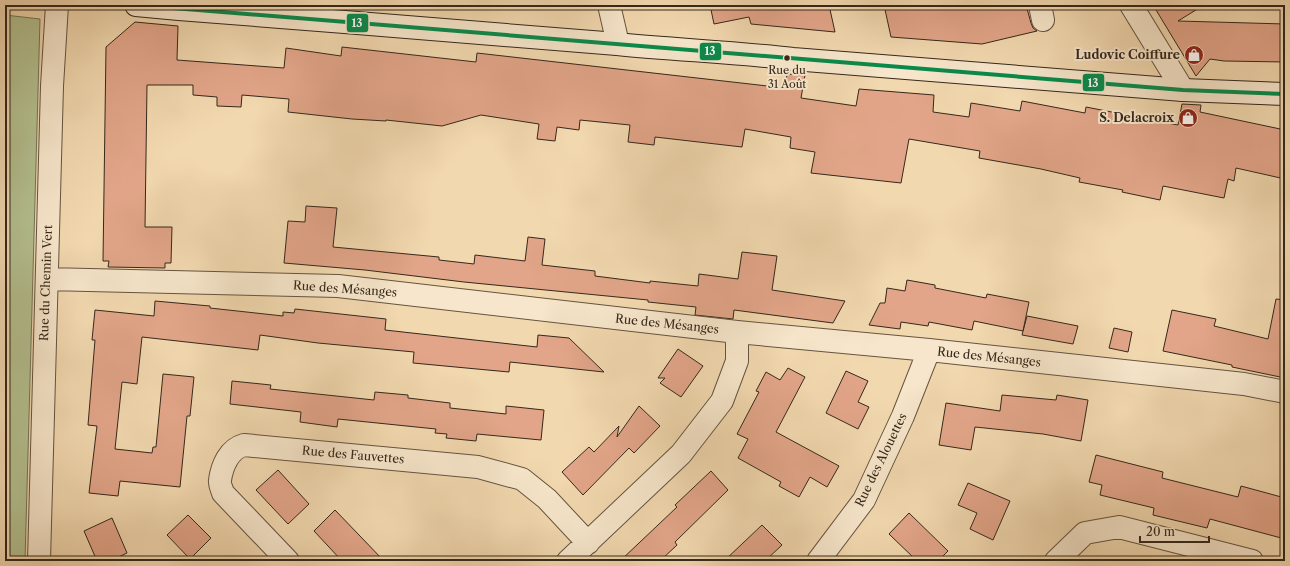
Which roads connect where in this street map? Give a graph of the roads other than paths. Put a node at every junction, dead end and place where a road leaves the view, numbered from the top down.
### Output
1 (57, 5) edge
2 (136, 5) edge
3 (609, 5) edge
4 (1131, 5) edge
5 (178, 7) edge
6 (618, 44) junction
7 (1183, 90) junction
8 (1285, 94) edge
9 (46, 279) junction
10 (738, 332) junction
11 (929, 350) junction
12 (1285, 392) edge
13 (588, 543) junction
14 (39, 561) edge
15 (288, 561) edge
16 (568, 561) edge
17 (818, 561) edge
18 (1056, 561) edge
19 (1252, 561) edge

1 - 9 street, Rue du Chemin Vert
2 - 5 street
3 - 6 street
4 - 7 street
5 - 6 street
6 - 7 street
7 - 8 street
9 - 10 street, Rue des Mésanges
9 - 14 street, Rue du Chemin Vert
10 - 11 street, Rue des Mésanges
10 - 13 street
11 - 12 street, Rue des Mésanges
11 - 17 street, Rue des Alouettes
13 - 15 street, Rue des Fauvettes
13 - 16 street
18 - 19 street

